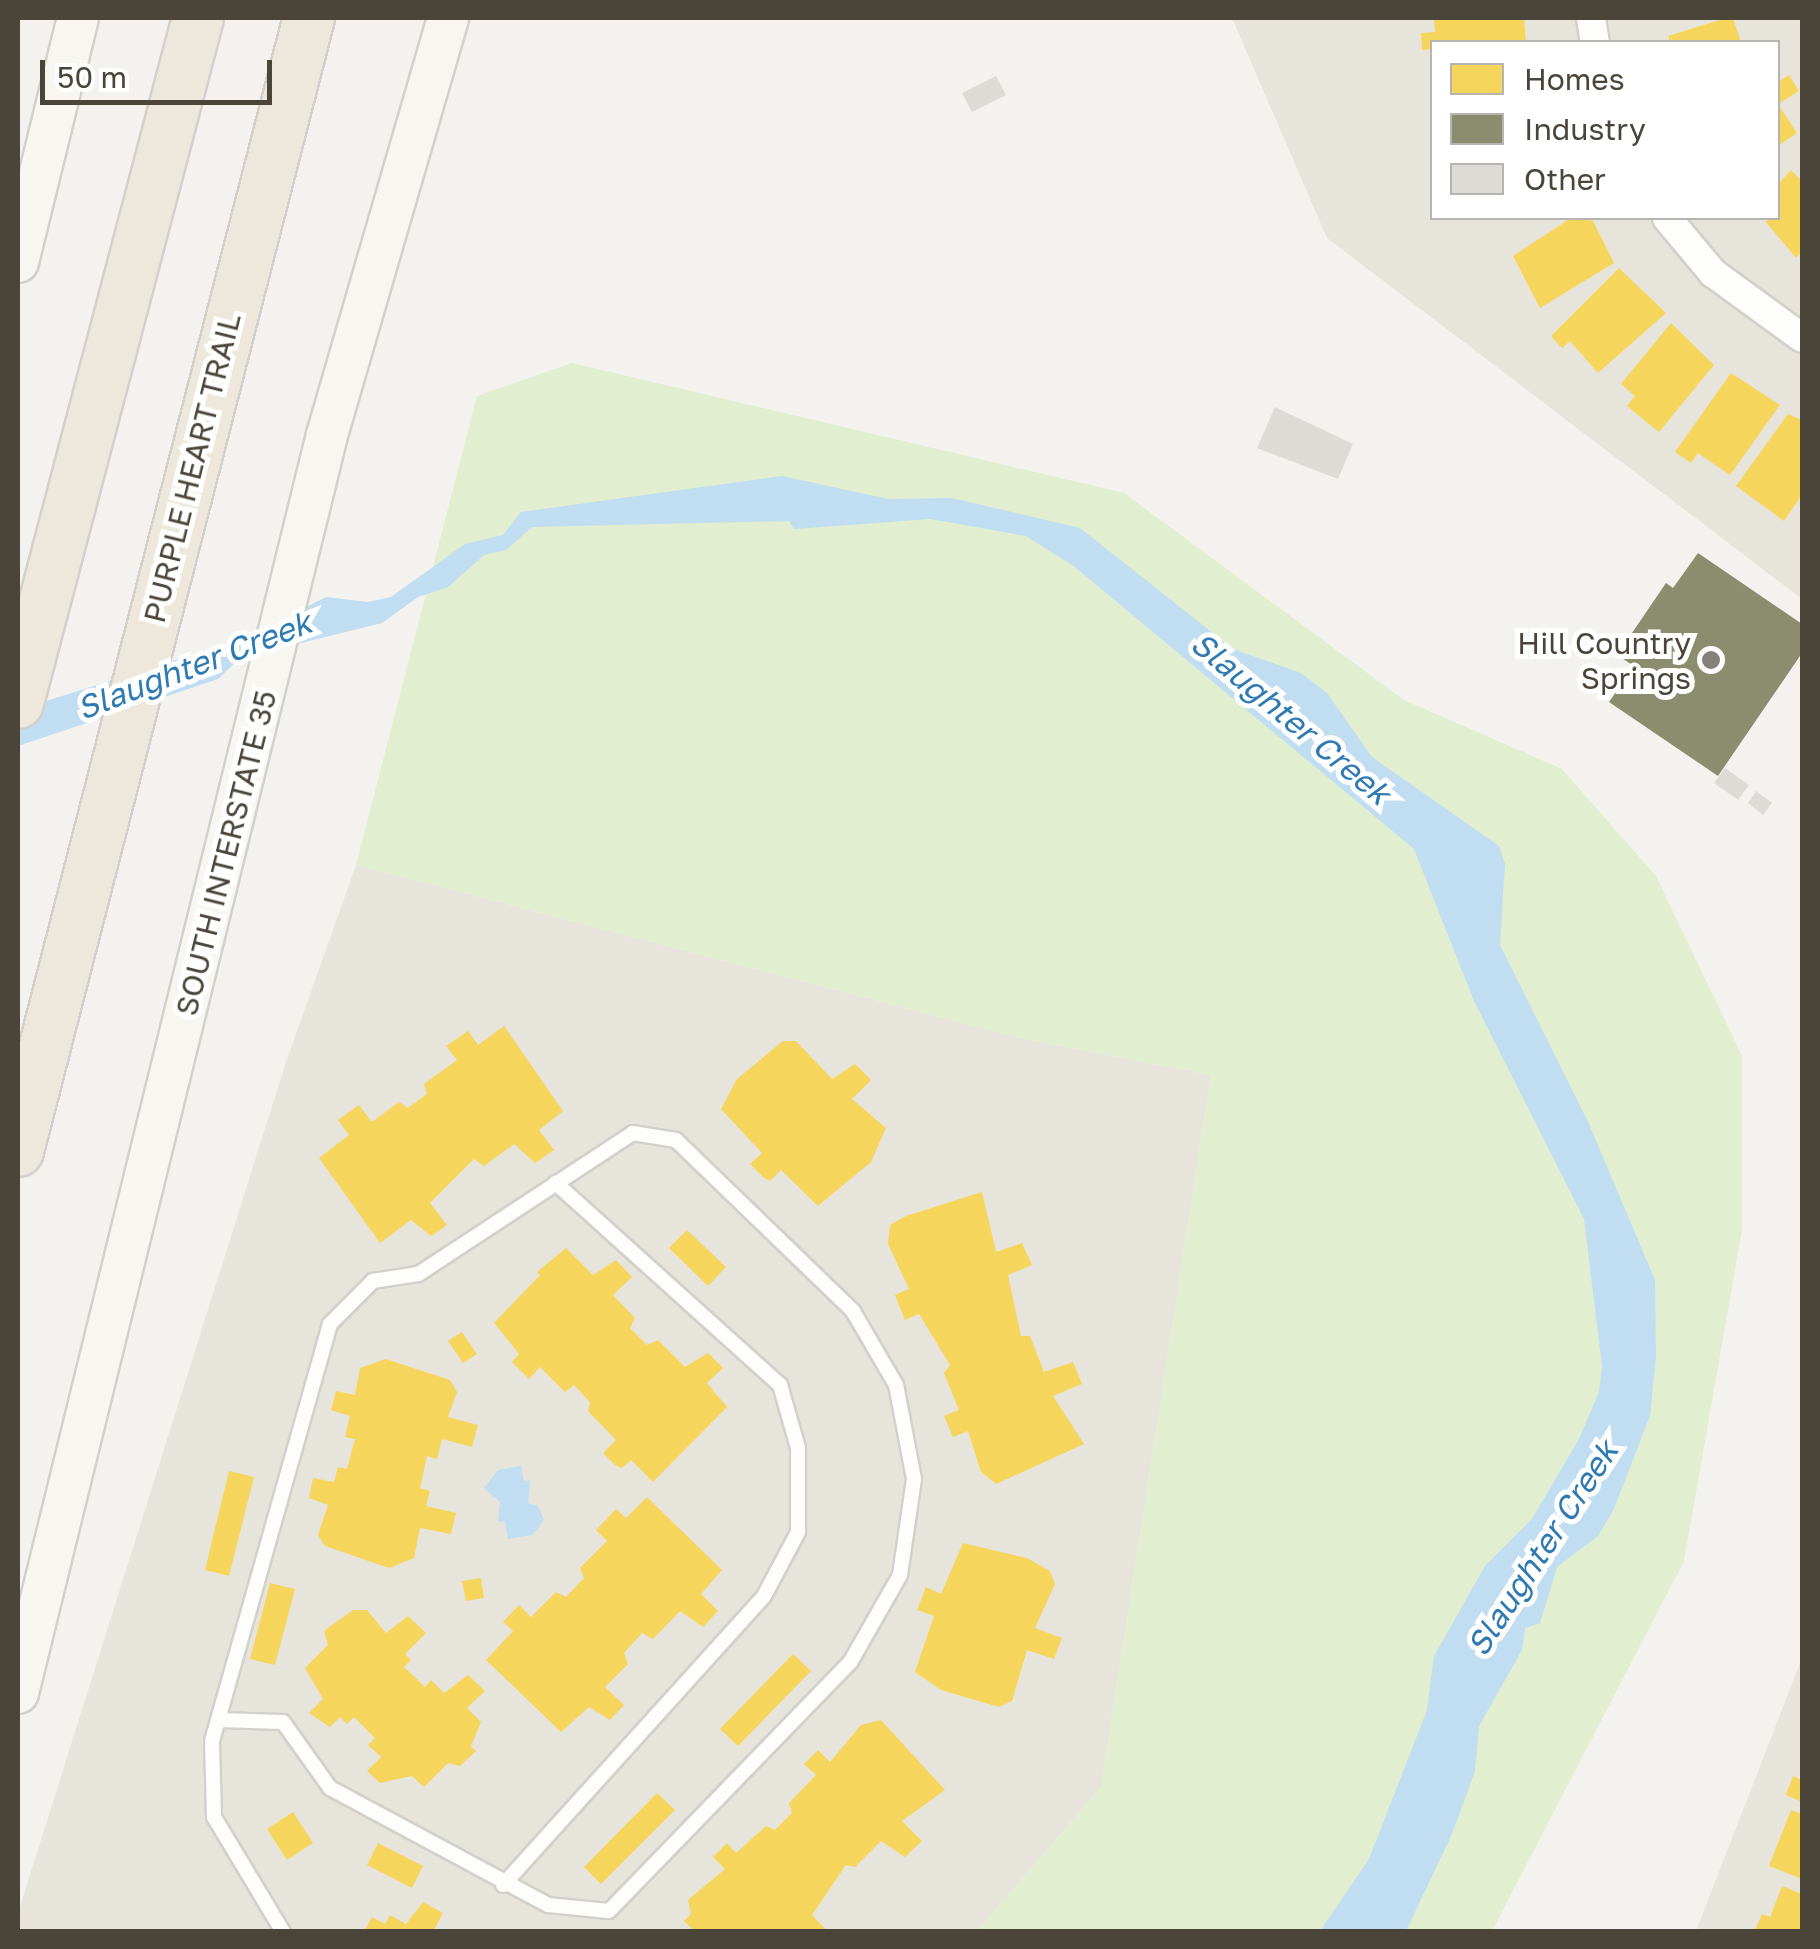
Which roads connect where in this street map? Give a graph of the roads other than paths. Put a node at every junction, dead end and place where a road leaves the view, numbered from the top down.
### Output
1 (78, 18) edge
2 (198, 18) edge
3 (308, 18) edge
4 (329, 18) edge
5 (448, 18) edge
6 (261, 201) junction
7 (1669, 220) edge
8 (18, 262) edge
9 (1802, 338) edge
10 (18, 703) edge
11 (18, 1151) edge
12 (556, 1184) junction
13 (18, 1693) edge
14 (218, 1720) junction
15 (504, 1885) junction
16 (283, 1932) edge

1 - 8 main road
2 - 10 highway
3 - 6 highway, PURPLE HEART TRAIL
4 - 6 highway
5 - 13 main road, SOUTH INTERSTATE 35
6 - 11 highway, PURPLE HEART TRAIL
7 - 9 street
12 - 14 lane
12 - 15 lane
12 - 15 lane
14 - 15 lane
14 - 16 lane

